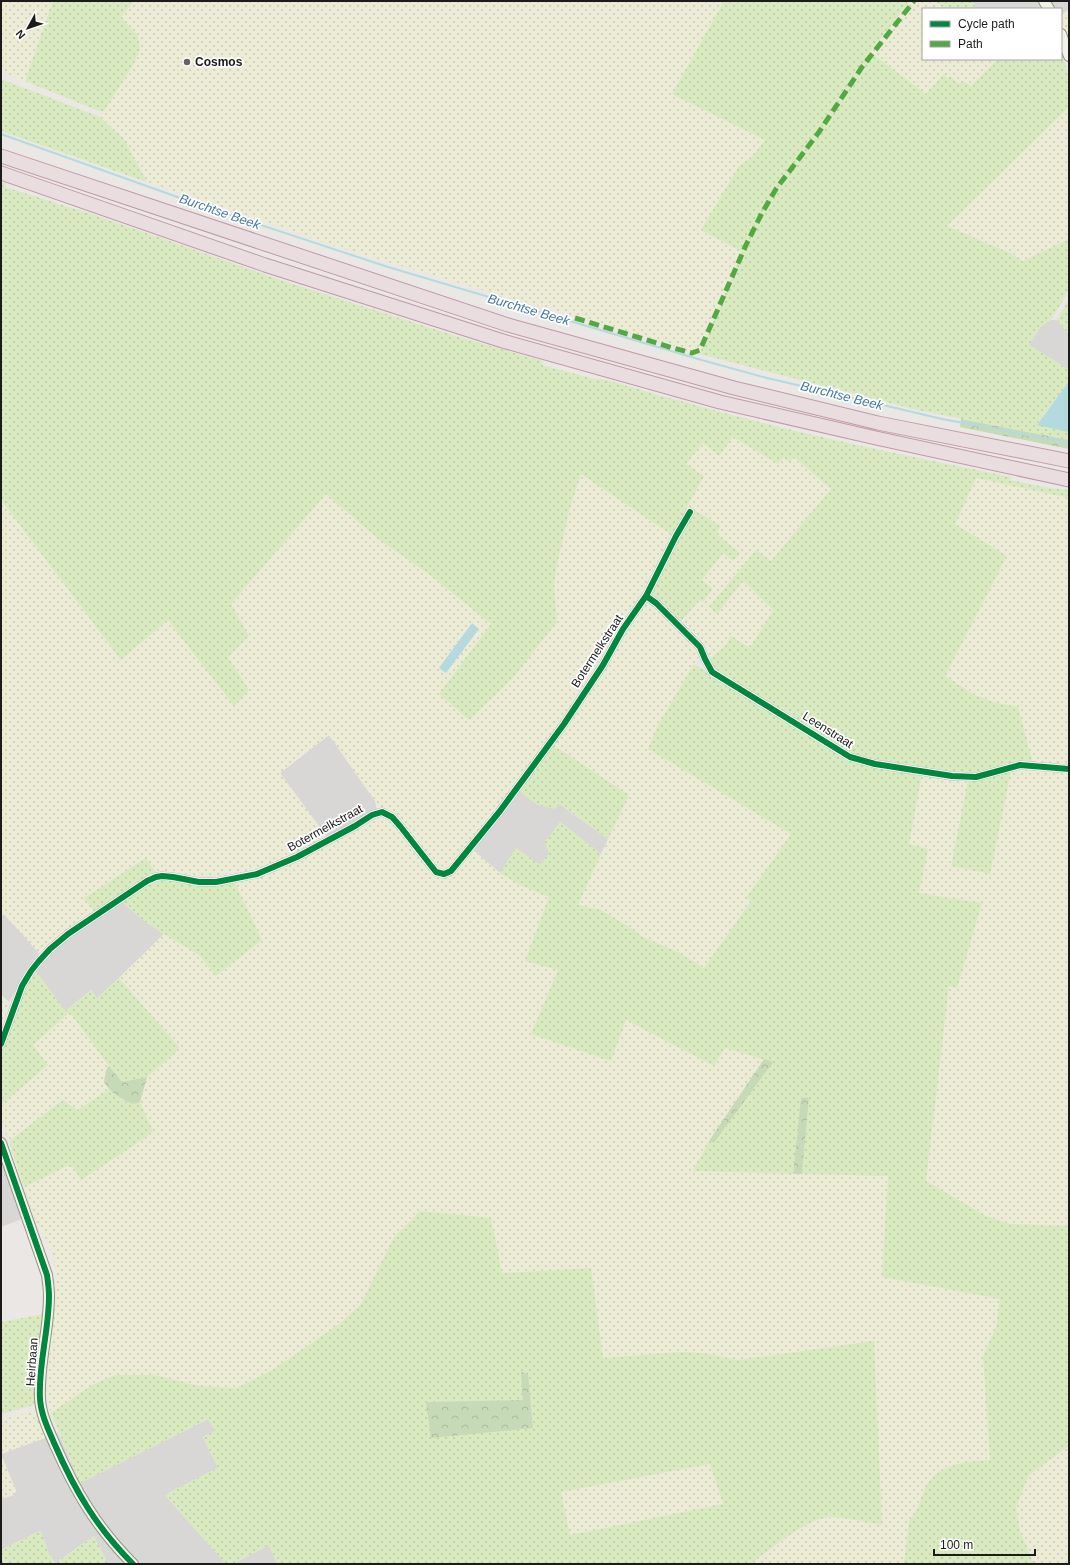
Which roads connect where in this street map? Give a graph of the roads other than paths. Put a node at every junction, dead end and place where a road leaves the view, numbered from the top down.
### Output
1 (1062, 37) edge
2 (1069, 56) edge
3 (1, 156) edge
4 (1, 173) edge
5 (1069, 461) edge
6 (1069, 480) edge
7 (690, 512) dead end
8 (646, 596) junction
9 (1069, 769) edge
10 (1, 1044) edge
11 (1, 1143) edge
12 (133, 1564) edge

1 - 2 street
3 - 5 highway
4 - 6 highway
7 - 8 street, Botermelkstraat
8 - 9 street, Leenstraat
8 - 10 street, Botermelkstraat
11 - 12 street, Heirbaan

